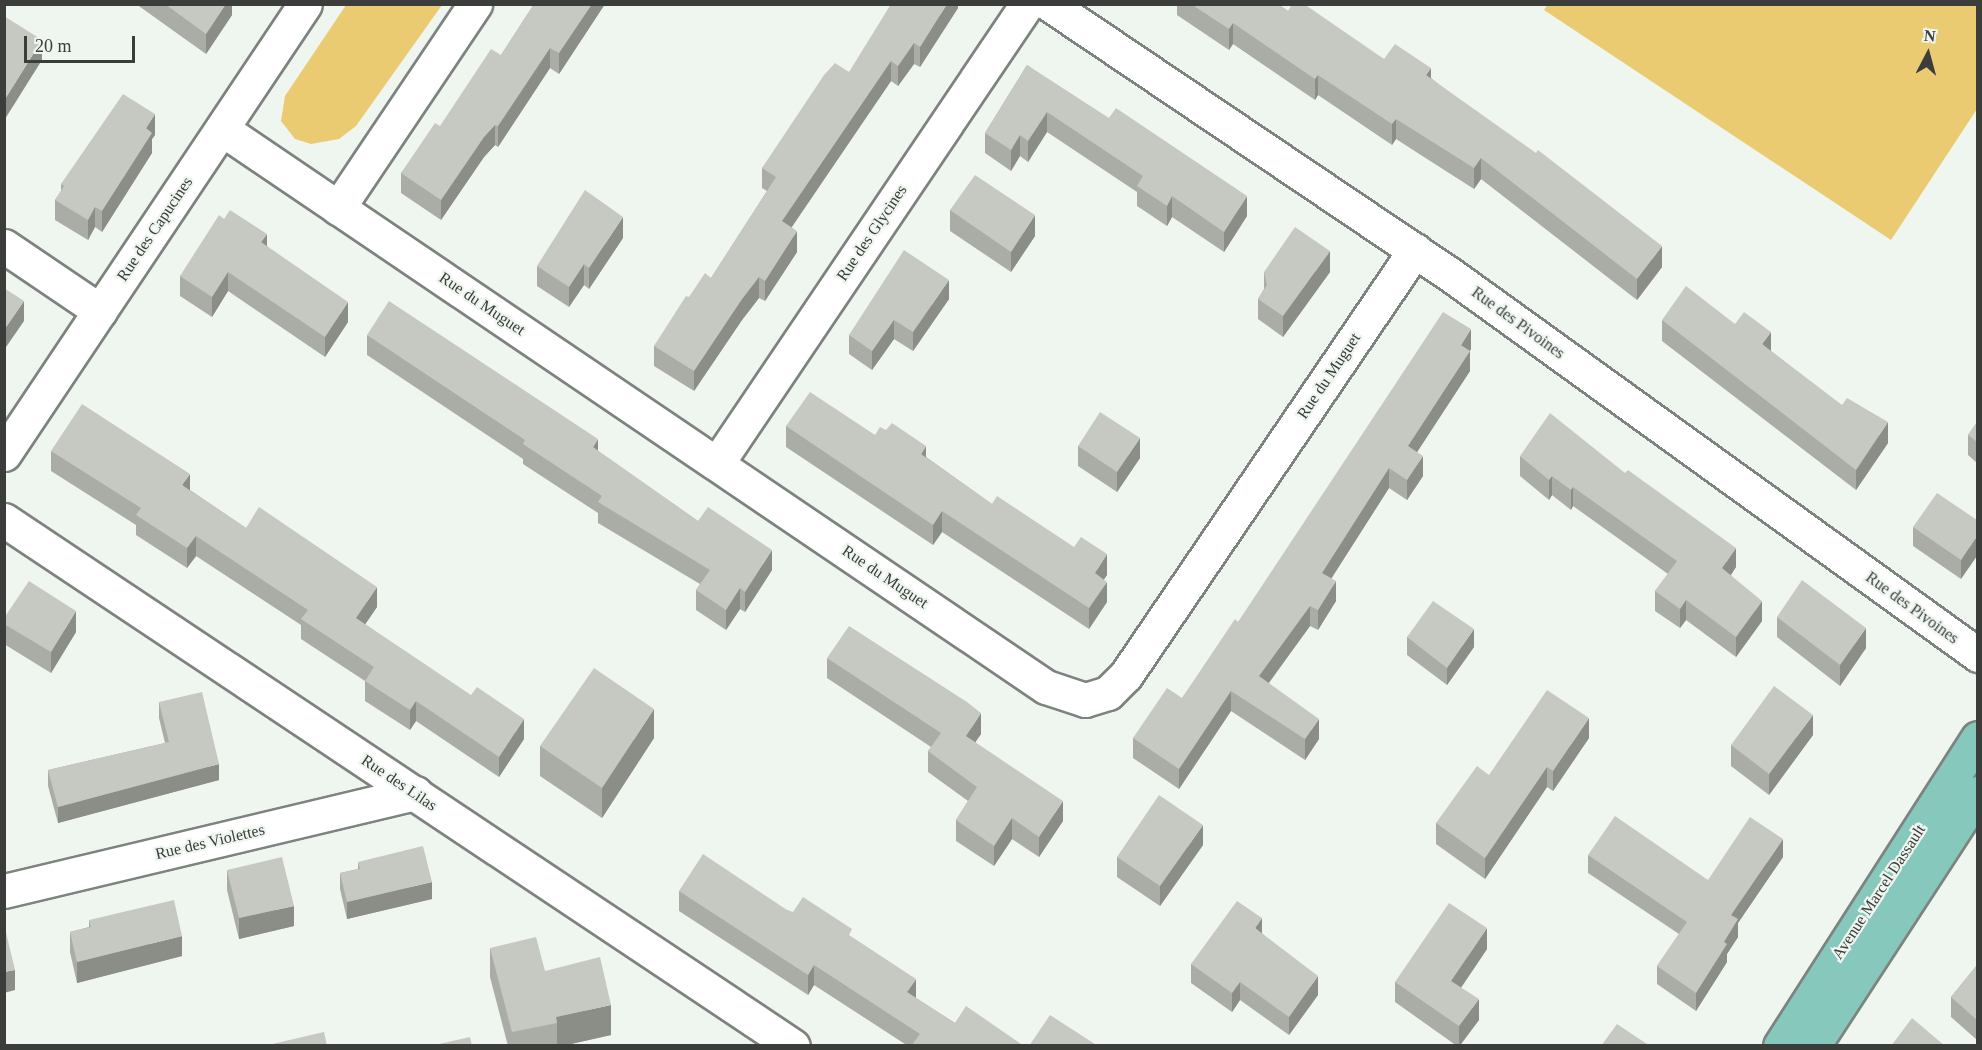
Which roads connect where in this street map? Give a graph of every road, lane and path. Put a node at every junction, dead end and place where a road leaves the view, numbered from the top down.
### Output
1 (305, 4) edge
2 (475, 4) edge
3 (1027, 4) edge
4 (1049, 4) edge
5 (222, 129) junction
6 (339, 208) junction
7 (4, 246) edge
8 (1415, 250) junction
9 (100, 311) junction
10 (4, 454) edge
11 (718, 462) junction
12 (4, 520) edge
13 (1977, 656) edge
14 (1977, 738) edge
15 (415, 793) junction
16 (1977, 793) edge
17 (4, 891) edge
18 (793, 1046) edge
19 (1780, 1046) edge
20 (1813, 1046) edge

1 - 5 street, Rue des Capucines
2 - 6 street
3 - 11 street, Rue des Glycines
4 - 8 street, Rue des Pivoines
5 - 6 street, Rue du Muguet
5 - 9 street, Rue des Capucines
6 - 11 street, Rue du Muguet
7 - 9 street
8 - 11 street, Rue du Muguet
8 - 13 street, Rue des Pivoines
9 - 10 street, Rue des Capucines
12 - 15 street, Rue des Lilas
14 - 19 main road, Avenue Marcel Dassault
15 - 17 street, Rue des Violettes
15 - 18 street, Rue des Lilas
16 - 20 main road, Avenue Marcel Dassault

